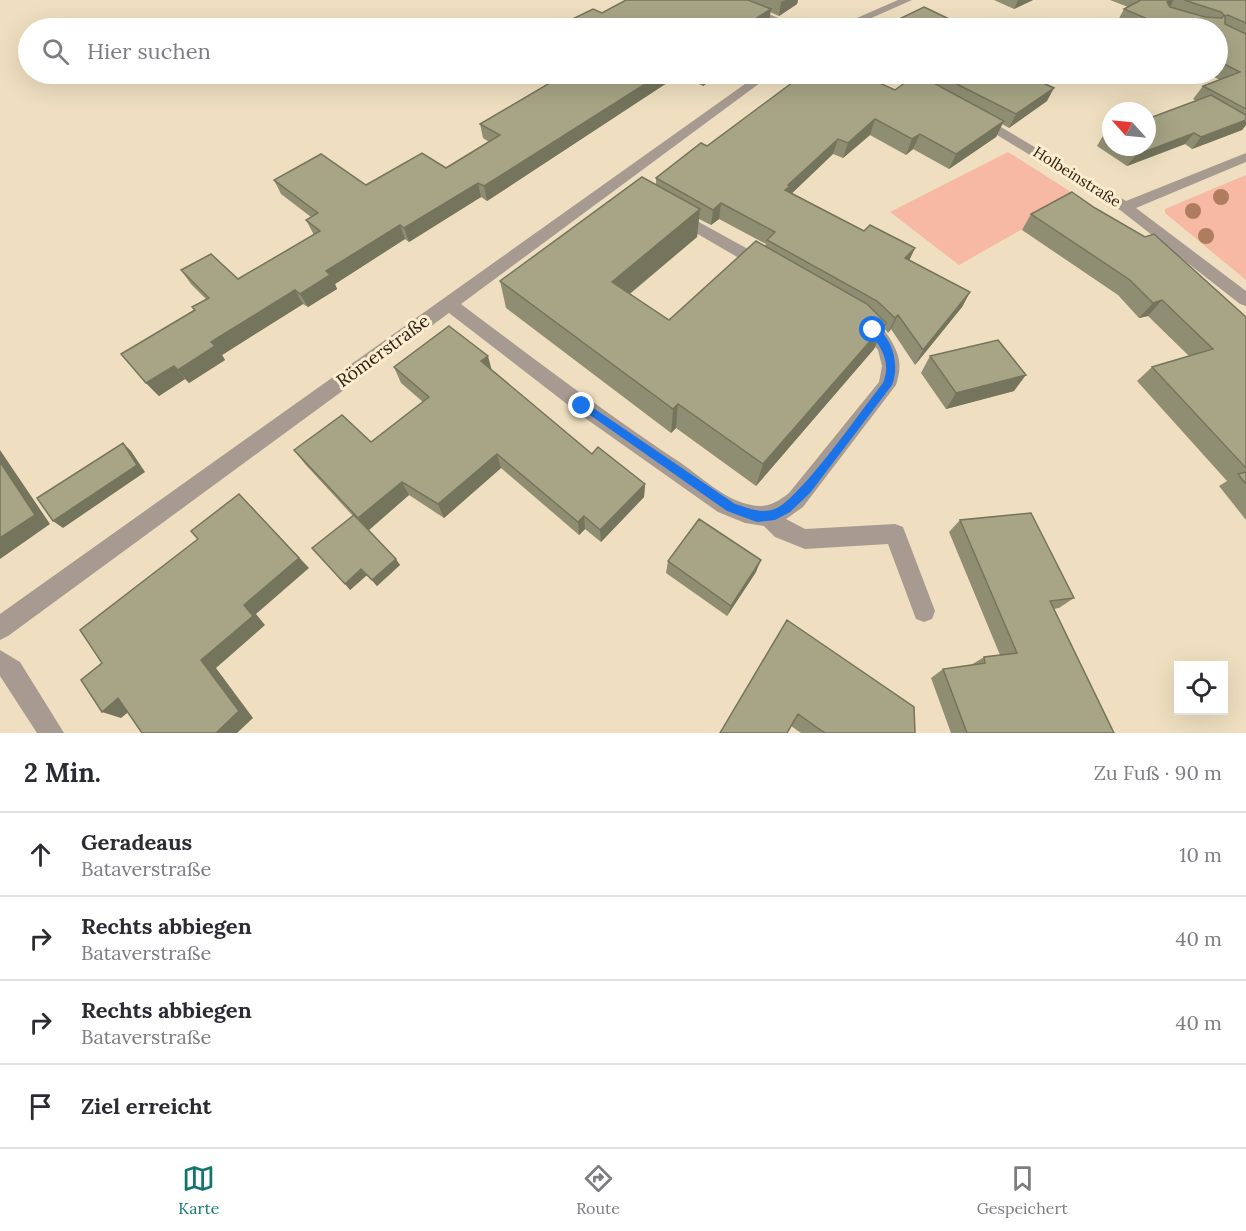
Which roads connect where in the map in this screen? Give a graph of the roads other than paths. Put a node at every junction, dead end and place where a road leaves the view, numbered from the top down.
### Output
1 (724, 0) edge
2 (907, 0) edge
3 (771, 18) edge
4 (864, 18) edge
5 (752, 84) edge
6 (915, 84) edge
7 (942, 98) edge
8 (961, 109) edge
9 (1246, 157) edge
10 (618, 182) junction
11 (637, 193) edge
12 (1125, 207) junction
13 (666, 209) edge
14 (773, 271) edge
15 (1246, 300) edge
16 (449, 304) junction
17 (843, 311) edge
18 (768, 516) junction
19 (924, 611) dead end
20 (0, 628) edge
21 (0, 662) edge
22 (51, 733) edge

1 - 3 street
2 - 4 street
5 - 10 street, Römerstraße
6 - 7 street
8 - 12 street, Holbeinstraße
9 - 12 street
10 - 11 street
10 - 16 street, Römerstraße
12 - 15 street, Holbeinstraße
13 - 14 street
16 - 18 street
16 - 20 street, Römerstraße
17 - 18 street
18 - 19 street
21 - 22 street

